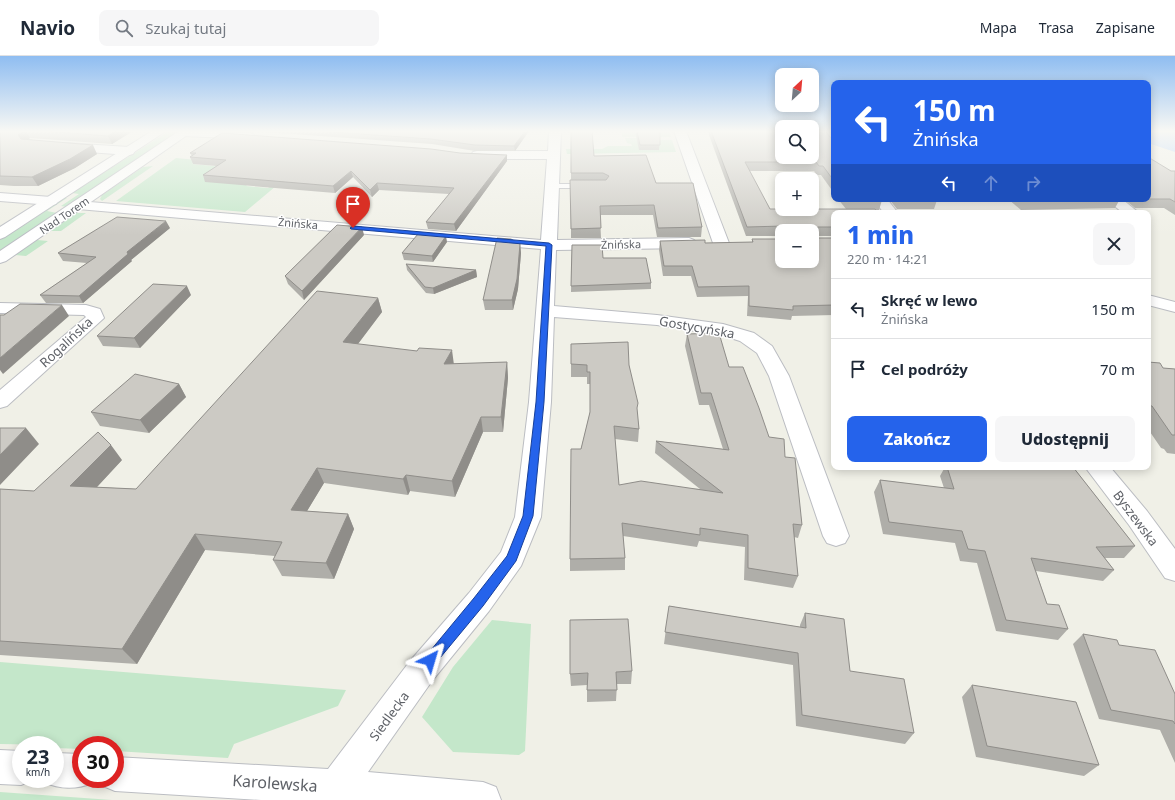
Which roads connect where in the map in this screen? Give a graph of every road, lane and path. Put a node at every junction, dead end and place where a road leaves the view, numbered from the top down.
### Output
1 (106, 166) edge
2 (136, 166) edge
3 (553, 166) edge
4 (693, 166) edge
5 (552, 186) junction
6 (595, 186) edge
7 (0, 197) edge
8 (51, 201) junction
9 (882, 202) edge
10 (1117, 202) edge
11 (78, 205) junction
12 (889, 210) edge
13 (1129, 210) edge
14 (0, 234) edge
15 (721, 243) junction
16 (736, 243) edge
17 (549, 245) junction
18 (0, 258) edge
19 (1151, 301) edge
20 (1175, 307) edge
21 (0, 308) edge
22 (546, 311) junction
23 (0, 401) edge
24 (1099, 470) edge
25 (836, 536) dead end
26 (1175, 570) edge
27 (0, 767) edge
28 (12, 768) edge
29 (124, 775) edge
30 (333, 794) edge
31 (483, 800) edge

1 - 8 street, Nad Torem
2 - 11 street, Nad Torem
3 - 5 street, Siedlecka
4 - 15 street
5 - 6 lane
5 - 17 street, Siedlecka
7 - 8 street
8 - 14 street, Nad Torem
9 - 12 street
10 - 13 street
11 - 17 street, Żnińska
11 - 18 street, Nad Torem
15 - 16 street, Żnińska
15 - 17 street, Żnińska
17 - 22 street, Siedlecka
19 - 20 street
21 - 23 street, Rogalińska
22 - 25 street, Gostycyńska
22 - 30 street, Siedlecka
24 - 26 street, Byszewska
27 - 28 street
29 - 30 street, Karolewska
30 - 31 street, Karolewska

